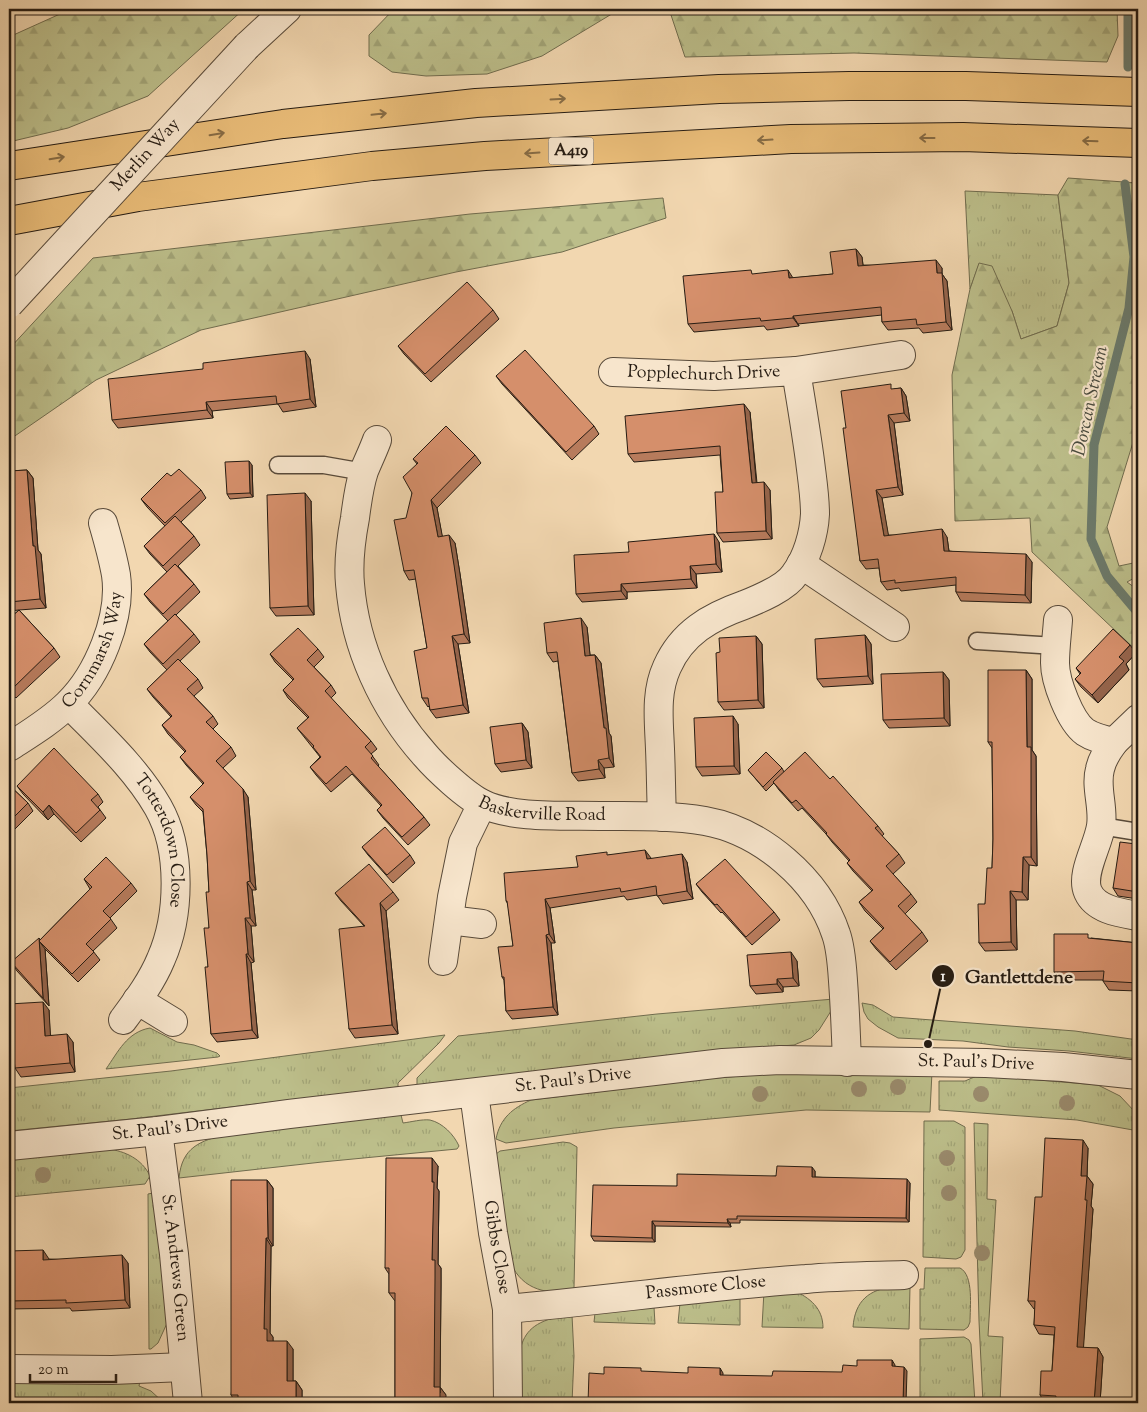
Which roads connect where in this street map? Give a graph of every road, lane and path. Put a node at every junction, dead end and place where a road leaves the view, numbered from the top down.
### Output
1 (287, 9) edge
2 (1138, 92) edge
3 (1138, 143) edge
4 (9, 166) edge
5 (9, 221) edge
6 (9, 304) edge
7 (901, 355) dead end
8 (613, 372) dead end
9 (796, 372) junction
10 (377, 440) dead end
11 (278, 465) dead end
12 (364, 472) junction
13 (103, 523) dead end
14 (801, 564) junction
15 (896, 627) dead end
16 (1057, 633) joint
17 (977, 641) dead end
18 (69, 704) junction
19 (1138, 719) edge
20 (1114, 742) junction
21 (9, 747) edge
22 (482, 804) junction
23 (662, 817) junction
24 (1101, 826) junction
25 (1138, 832) edge
26 (1138, 916) edge
27 (448, 920) junction
28 (482, 924) dead end
29 (443, 961) dead end
30 (173, 1022) dead end
31 (847, 1062) junction
32 (1138, 1075) edge
33 (474, 1093) junction
34 (158, 1131) junction
35 (9, 1146) edge
36 (904, 1275) dead end
37 (507, 1309) junction
38 (184, 1367) junction
39 (9, 1369) edge
40 (188, 1403) edge
41 (508, 1403) edge

1 - 6 street, Merlin Way, bridge
4 -> 2 highway
3 -> 5 highway, A419
7 - 9 street, Popplechurch Drive
8 - 9 street, Popplechurch Drive
9 - 14 street, Popplechurch Drive
10 - 12 street, Baskerville Road
11 - 12 lane
12 - 22 street, Baskerville Road
13 - 18 street, Cornmarsh Way
14 - 15 street
14 - 23 street, Popplechurch Drive
16 - 17 lane
16 - 20 street
18 - 21 street, Cornmarsh Way
18 - 30 street, Totterdown Close
19 - 20 street
20 - 24 street
22 - 23 street, Baskerville Road
22 - 27 street
23 - 31 street, Baskerville Road
24 - 25 lane
24 - 26 street
27 - 28 street
27 - 29 street
31 - 32 street, St. Paul's Drive
31 - 33 street, St. Paul's Drive
33 - 34 street, St. Paul's Drive
33 - 37 street, Gibbs Close
34 - 35 street, St. Paul's Drive
34 - 38 street, St. Andrews Green
36 - 37 street, Passmore Close
37 - 41 street, Gibbs Close
38 - 39 street
38 - 40 street, St. Andrews Green

